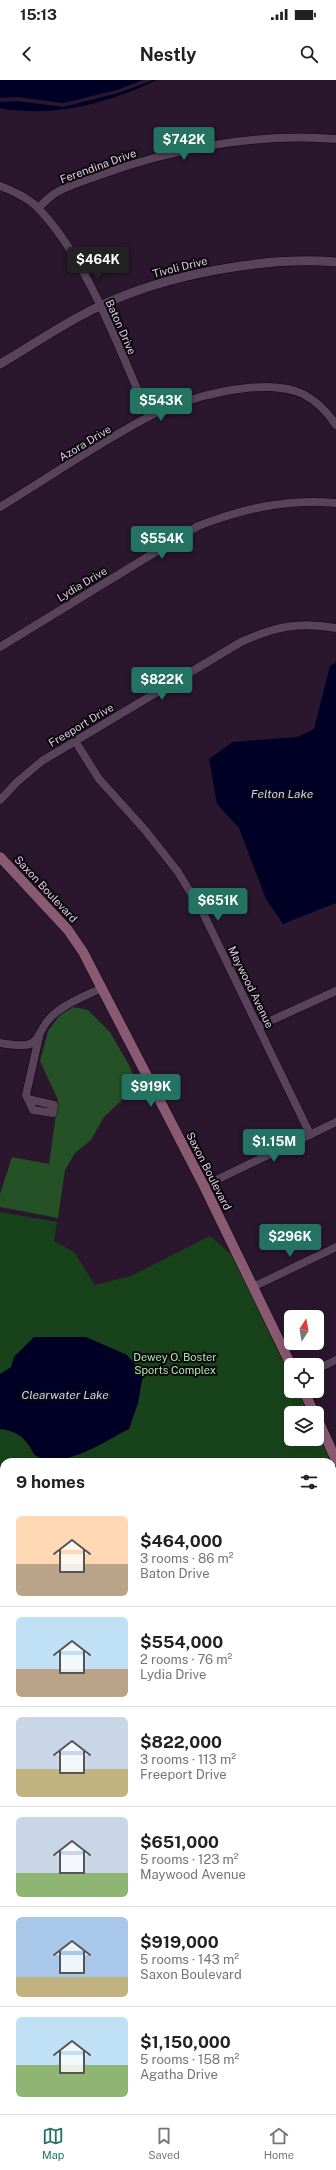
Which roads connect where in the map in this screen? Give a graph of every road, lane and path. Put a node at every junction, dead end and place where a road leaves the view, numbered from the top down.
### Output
1 (336, 140) edge
2 (0, 186) edge
3 (38, 208) junction
4 (336, 262) edge
5 (100, 306) junction
6 (0, 364) edge
7 (149, 416) junction
8 (336, 425) edge
9 (336, 503) edge
10 (0, 507) edge
11 (336, 628) edge
12 (0, 647) edge
13 (75, 742) junction
14 (0, 800) edge
15 (0, 857) edge
16 (102, 988) junction
17 (336, 992) edge
18 (258, 1026) junction
19 (39, 1037) junction
20 (0, 1044) edge
21 (28, 1099) dead end
22 (336, 1122) edge
23 (310, 1134) junction
24 (204, 1186) junction
25 (336, 1246) edge
26 (254, 1287) junction
27 (288, 1358) edge
28 (336, 1360) edge
29 (324, 1366) edge
30 (324, 1433) edge
31 (335, 1458) edge

1 - 3 street, Ferendina Drive
2 - 3 street, Baton Drive
3 - 5 street, Baton Drive
4 - 5 street, Tivoli Drive
5 - 6 street, Tivoli Drive
5 - 7 street, Baton Drive
7 - 8 street, Azora Drive
7 - 10 street, Azora Drive
9 - 12 street, Lydia Drive
11 - 13 street, Freeport Drive
13 - 14 street, Freeport Drive
13 - 18 street, Maywood Avenue
15 - 16 main road, Saxon Boulevard
16 - 19 street
16 - 24 main road, Saxon Boulevard
17 - 18 street
18 - 23 street, Maywood Avenue
19 - 20 street
19 - 21 street
22 - 23 street
23 - 24 street
24 - 26 main road, Saxon Boulevard
25 - 26 street
26 - 27 main road, Saxon Boulevard
28 - 29 street
30 - 31 main road

